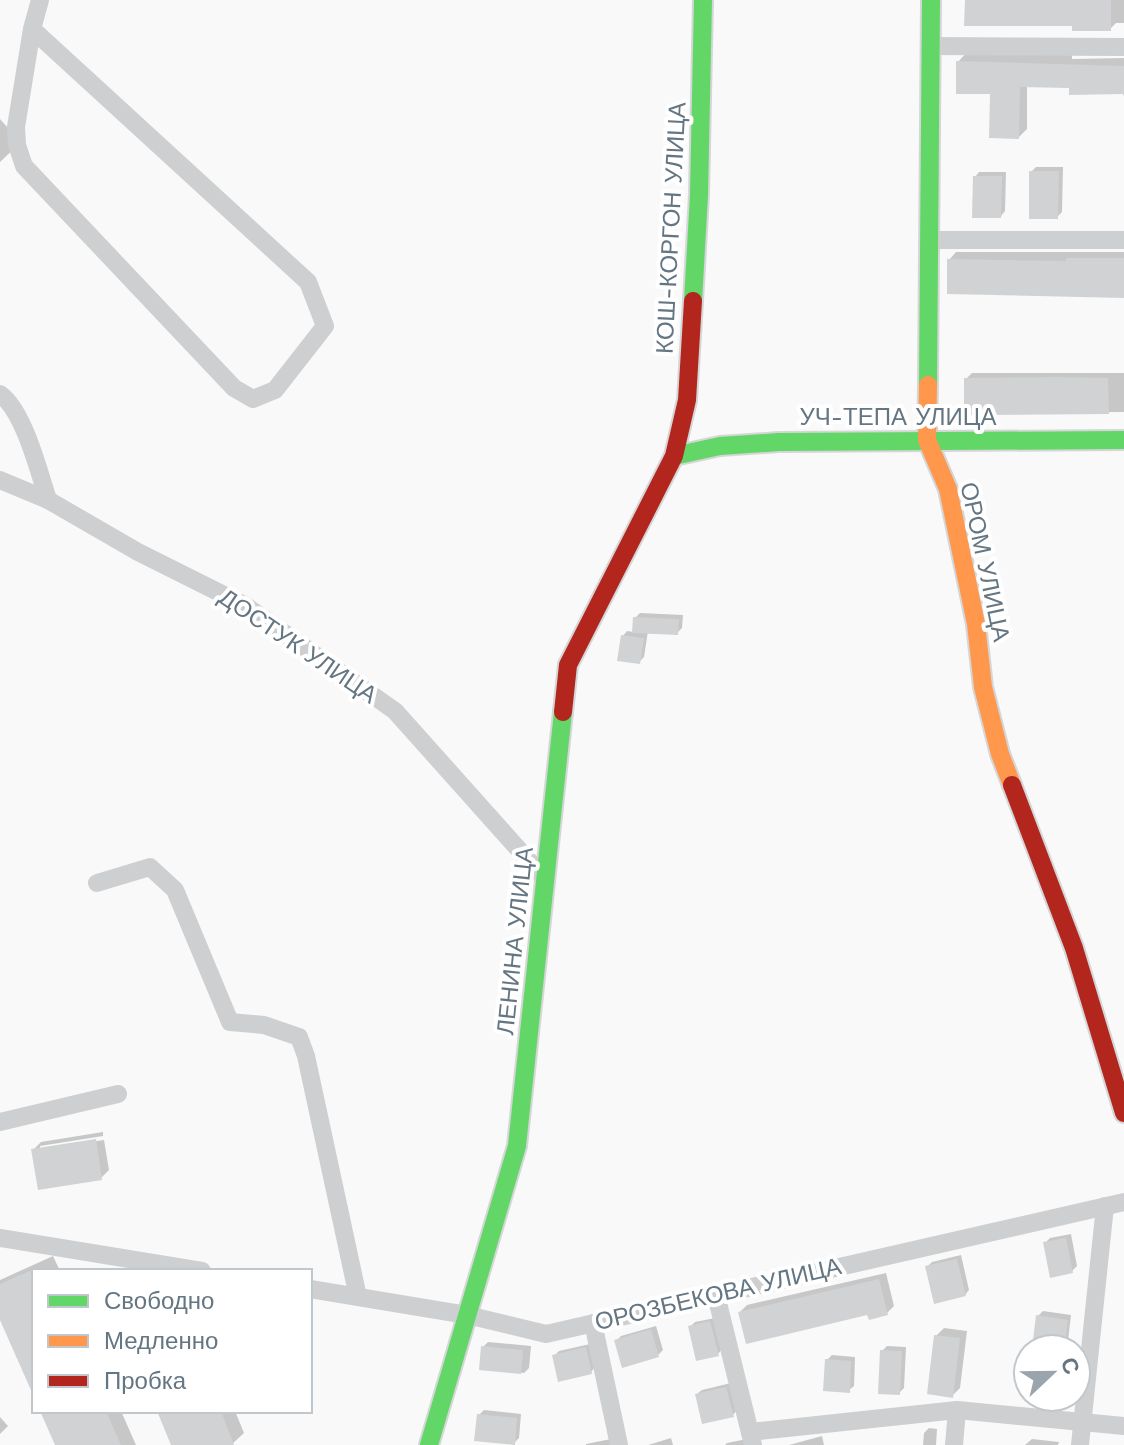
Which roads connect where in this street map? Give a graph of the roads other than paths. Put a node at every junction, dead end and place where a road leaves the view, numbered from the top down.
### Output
1 (40, 0) edge
2 (703, 0) edge
3 (931, 0) edge
4 (32, 29) junction
5 (931, 46) junction
6 (1124, 47) edge
7 (929, 240) junction
8 (1124, 240) edge
9 (0, 394) edge
10 (927, 440) junction
11 (1124, 440) edge
12 (674, 456) junction
13 (0, 480) edge
14 (48, 500) junction
15 (545, 879) junction
16 (97, 883) dead end
17 (118, 1094) dead end
18 (1124, 1113) edge
19 (0, 1122) edge
20 (1124, 1202) edge
21 (1105, 1206) junction
22 (0, 1238) edge
23 (190, 1269) edge
24 (312, 1289) edge
25 (716, 1295) junction
26 (358, 1297) junction
27 (467, 1315) junction
28 (593, 1323) junction
29 (957, 1410) junction
30 (1083, 1421) junction
31 (1124, 1426) edge
32 (752, 1439) edge
33 (429, 1445) edge
34 (619, 1445) edge
35 (954, 1445) edge
36 (1080, 1445) edge

1 - 4 street
2 - 12 street, КОШ-КОРГОН УЛИЦА
3 - 5 street, ОРОМ УЛИЦА
4 - 4 street
5 - 6 street
5 - 7 street, ОРОМ УЛИЦА
7 - 8 street
7 - 10 street, ОРОМ УЛИЦА
9 - 14 street
10 - 11 street, УЧ-ТЕПА УЛИЦА
10 - 12 street, УЧ-ТЕПА УЛИЦА
10 - 18 street, ОРОМ УЛИЦА
12 - 15 street, ЛЕНИНА УЛИЦА
13 - 14 street, ДОСТУК УЛИЦА
14 - 15 street, ДОСТУК УЛИЦА
15 - 27 street, ЛЕНИНА УЛИЦА
16 - 26 street
17 - 19 street
20 - 21 street, ОРОЗБЕКОВА УЛИЦА
21 - 25 street, ОРОЗБЕКОВА УЛИЦА
21 - 30 street
22 - 23 street
24 - 26 street, ОРОЗБЕКОВА УЛИЦА
25 - 28 street, ОРОЗБЕКОВА УЛИЦА
25 - 32 street
26 - 27 street, ОРОЗБЕКОВА УЛИЦА
27 - 28 street, ОРОЗБЕКОВА УЛИЦА
27 - 33 street, ЛЕНИНА УЛИЦА
28 - 34 street
29 - 30 street
29 - 32 street
29 - 35 street
30 - 31 street
30 - 36 street

